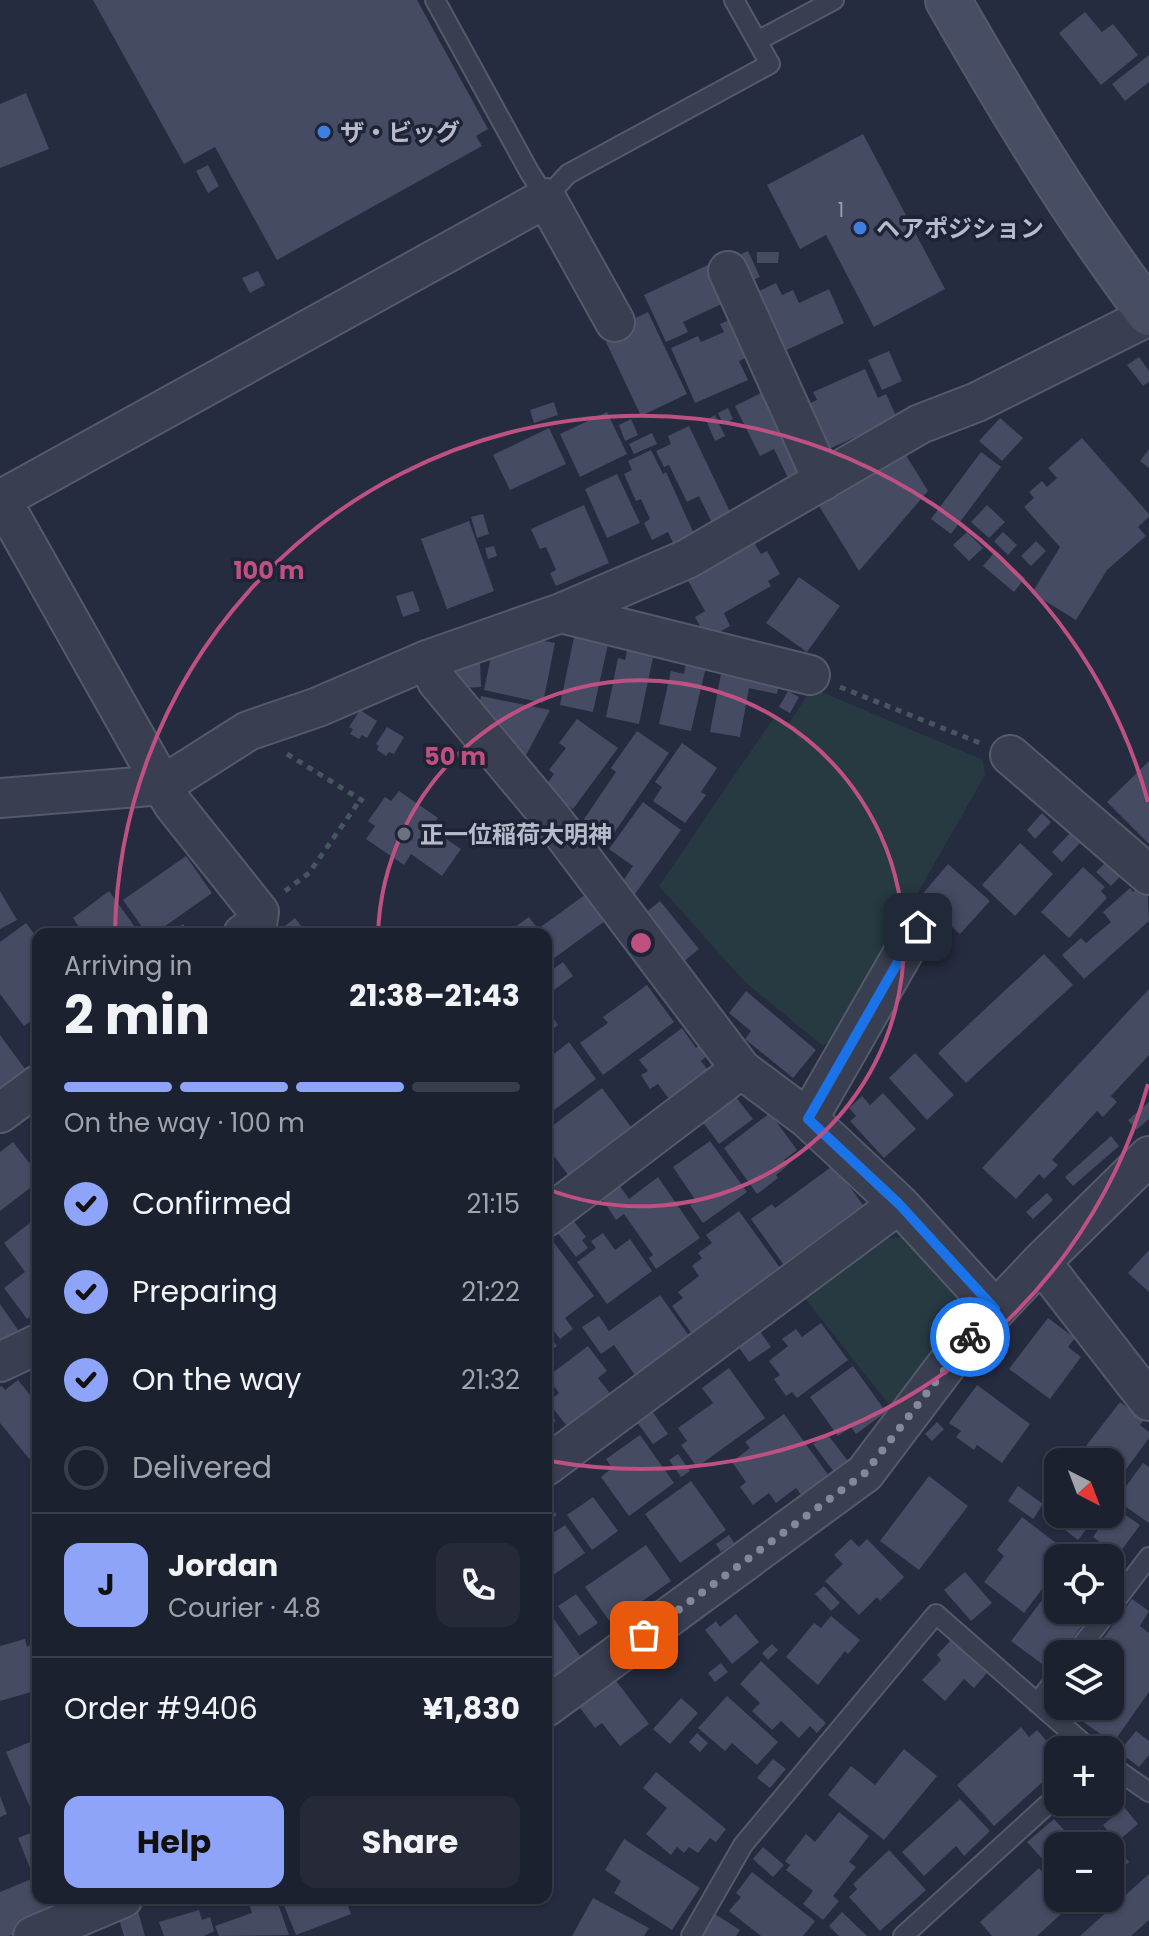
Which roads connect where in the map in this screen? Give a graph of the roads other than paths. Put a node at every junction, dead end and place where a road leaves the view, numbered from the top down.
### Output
1 (435, 0) edge
2 (734, 0) edge
3 (834, 0) edge
4 (948, 0) edge
5 (757, 41) junction
6 (546, 198) junction
7 (728, 271) dead end
8 (1149, 315) edge
9 (615, 322) dead end
10 (823, 481) junction
11 (561, 613) junction
12 (427, 660) junction
13 (810, 675) road end
14 (1010, 755) road end
15 (163, 785) junction
16 (0, 798) edge
17 (1149, 875) edge
18 (251, 923) edge
19 (918, 927) dead end
20 (741, 1069) junction
21 (32, 1089) edge
22 (0, 1113) edge
23 (808, 1119) junction
24 (1149, 1156) edge
25 (899, 1204) junction
26 (552, 1209) edge
27 (1041, 1262) junction
28 (995, 1309) junction
29 (32, 1347) edge
30 (0, 1362) edge
31 (1145, 1387) edge
32 (552, 1462) edge
33 (1149, 1557) edge
34 (1124, 1590) edge
35 (1098, 1624) edge
36 (1086, 1640) edge
37 (1044, 1694) edge
38 (552, 1703) edge
39 (1037, 1703) junction
40 (1075, 1736) edge
41 (1124, 1775) edge
42 (1149, 1792) edge
43 (1044, 1808) edge
44 (109, 1904) edge
45 (33, 1936) edge
46 (691, 1936) edge
47 (903, 1936) edge

1 - 6 lane
2 - 5 lane
3 - 5 lane
4 - 8 street
5 - 6 lane
6 - 9 street
6 - 15 street
7 - 10 street
8 - 10 street
10 - 11 street
11 - 12 street
11 - 13 street
12 - 15 street
12 - 20 street
14 - 17 street
15 - 16 street
15 - 18 street
19 - 23 street
20 - 23 street
20 - 26 street
21 - 22 street
23 - 25 street
24 - 27 street
25 - 28 street
25 - 32 street
27 - 28 street
27 - 31 street
28 - 38 street
29 - 30 street
33 - 34 lane
35 - 36 lane
37 - 39 lane
39 - 40 lane
39 - 46 lane
41 - 42 lane
43 - 47 lane
44 - 45 street

